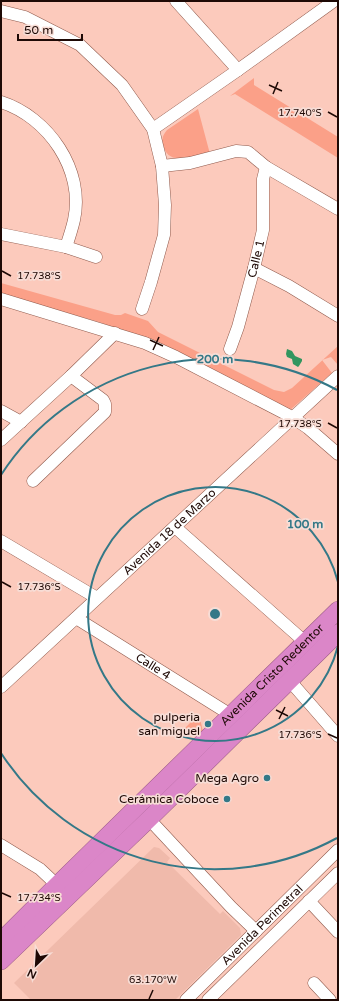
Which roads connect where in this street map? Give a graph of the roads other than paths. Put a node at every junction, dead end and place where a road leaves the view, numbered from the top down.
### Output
1 (176, 1) edge
2 (334, 1) edge
3 (1, 10) edge
4 (238, 70) junction
5 (1, 102) edge
6 (153, 129) junction
7 (162, 166) junction
8 (266, 167) junction
9 (338, 209) edge
10 (1, 234) edge
11 (66, 247) junction
12 (96, 257) dead end
13 (254, 268) junction
14 (1, 300) edge
15 (142, 309) dead end
16 (338, 316) edge
17 (115, 333) junction
18 (230, 349) dead end
19 (70, 376) junction
20 (338, 376) edge
21 (1, 411) edge
22 (292, 417) junction
23 (21, 422) junction
24 (1, 440) edge
25 (338, 454) edge
26 (33, 480) dead end
27 (175, 527) junction
28 (1, 541) edge
29 (97, 598) junction
30 (338, 610) edge
31 (76, 618) junction
32 (338, 633) edge
33 (305, 642) junction
34 (290, 681) junction
35 (1, 687) edge
36 (231, 715) junction
37 (338, 736) edge
38 (148, 819) junction
39 (1, 845) edge
40 (338, 850) edge
41 (338, 873) edge
42 (56, 885) junction
43 (309, 900) junction
44 (276, 911) junction
45 (287, 922) junction
46 (256, 931) junction
47 (338, 932) edge
48 (1, 941) edge
49 (1, 961) edge
50 (314, 983) dead end
51 (186, 1000) edge
52 (208, 1000) edge
53 (330, 1000) edge

1 - 4 street
2 - 4 street
3 - 6 street
4 - 6 street
5 - 11 street
6 - 7 street
7 - 8 street
7 - 15 street
8 - 9 street
8 - 13 street, Calle 1
10 - 11 street
11 - 12 street
13 - 16 street
13 - 18 street, Calle 1
14 - 17 street
17 - 19 street
17 - 22 street
19 - 23 street
19 - 26 street
20 - 22 street, Avenida 18 de Marzo
21 - 23 street
22 - 25 street
22 - 27 street, Avenida 18 de Marzo
23 - 24 street
27 - 29 street, Avenida 18 de Marzo
27 - 33 street
28 - 29 street
29 - 31 street, Avenida 18 de Marzo
30 - 33 highway, Avenida Cristo Redentor
31 - 35 street, Avenida 18 de Marzo
31 - 36 street, Calle 4
32 - 34 highway, Avenida Cristo Redentor
33 - 36 highway, Avenida Cristo Redentor
34 - 37 street
34 - 38 highway, Avenida Cristo Redentor
36 - 42 highway, Avenida Cristo Redentor
38 - 46 street
38 - 49 highway, Avenida Cristo Redentor
39 - 42 street
40 - 44 street, Avenida Perimetral
41 - 43 street, Avenida Perimetral
42 - 48 highway, Avenida Cristo Redentor
43 - 45 street, Avenida Perimetral
43 - 47 street
44 - 45 street
44 - 46 street, Avenida Perimetral
45 - 52 street, Avenida Perimetral
46 - 51 street, Avenida Perimetral
50 - 53 street

